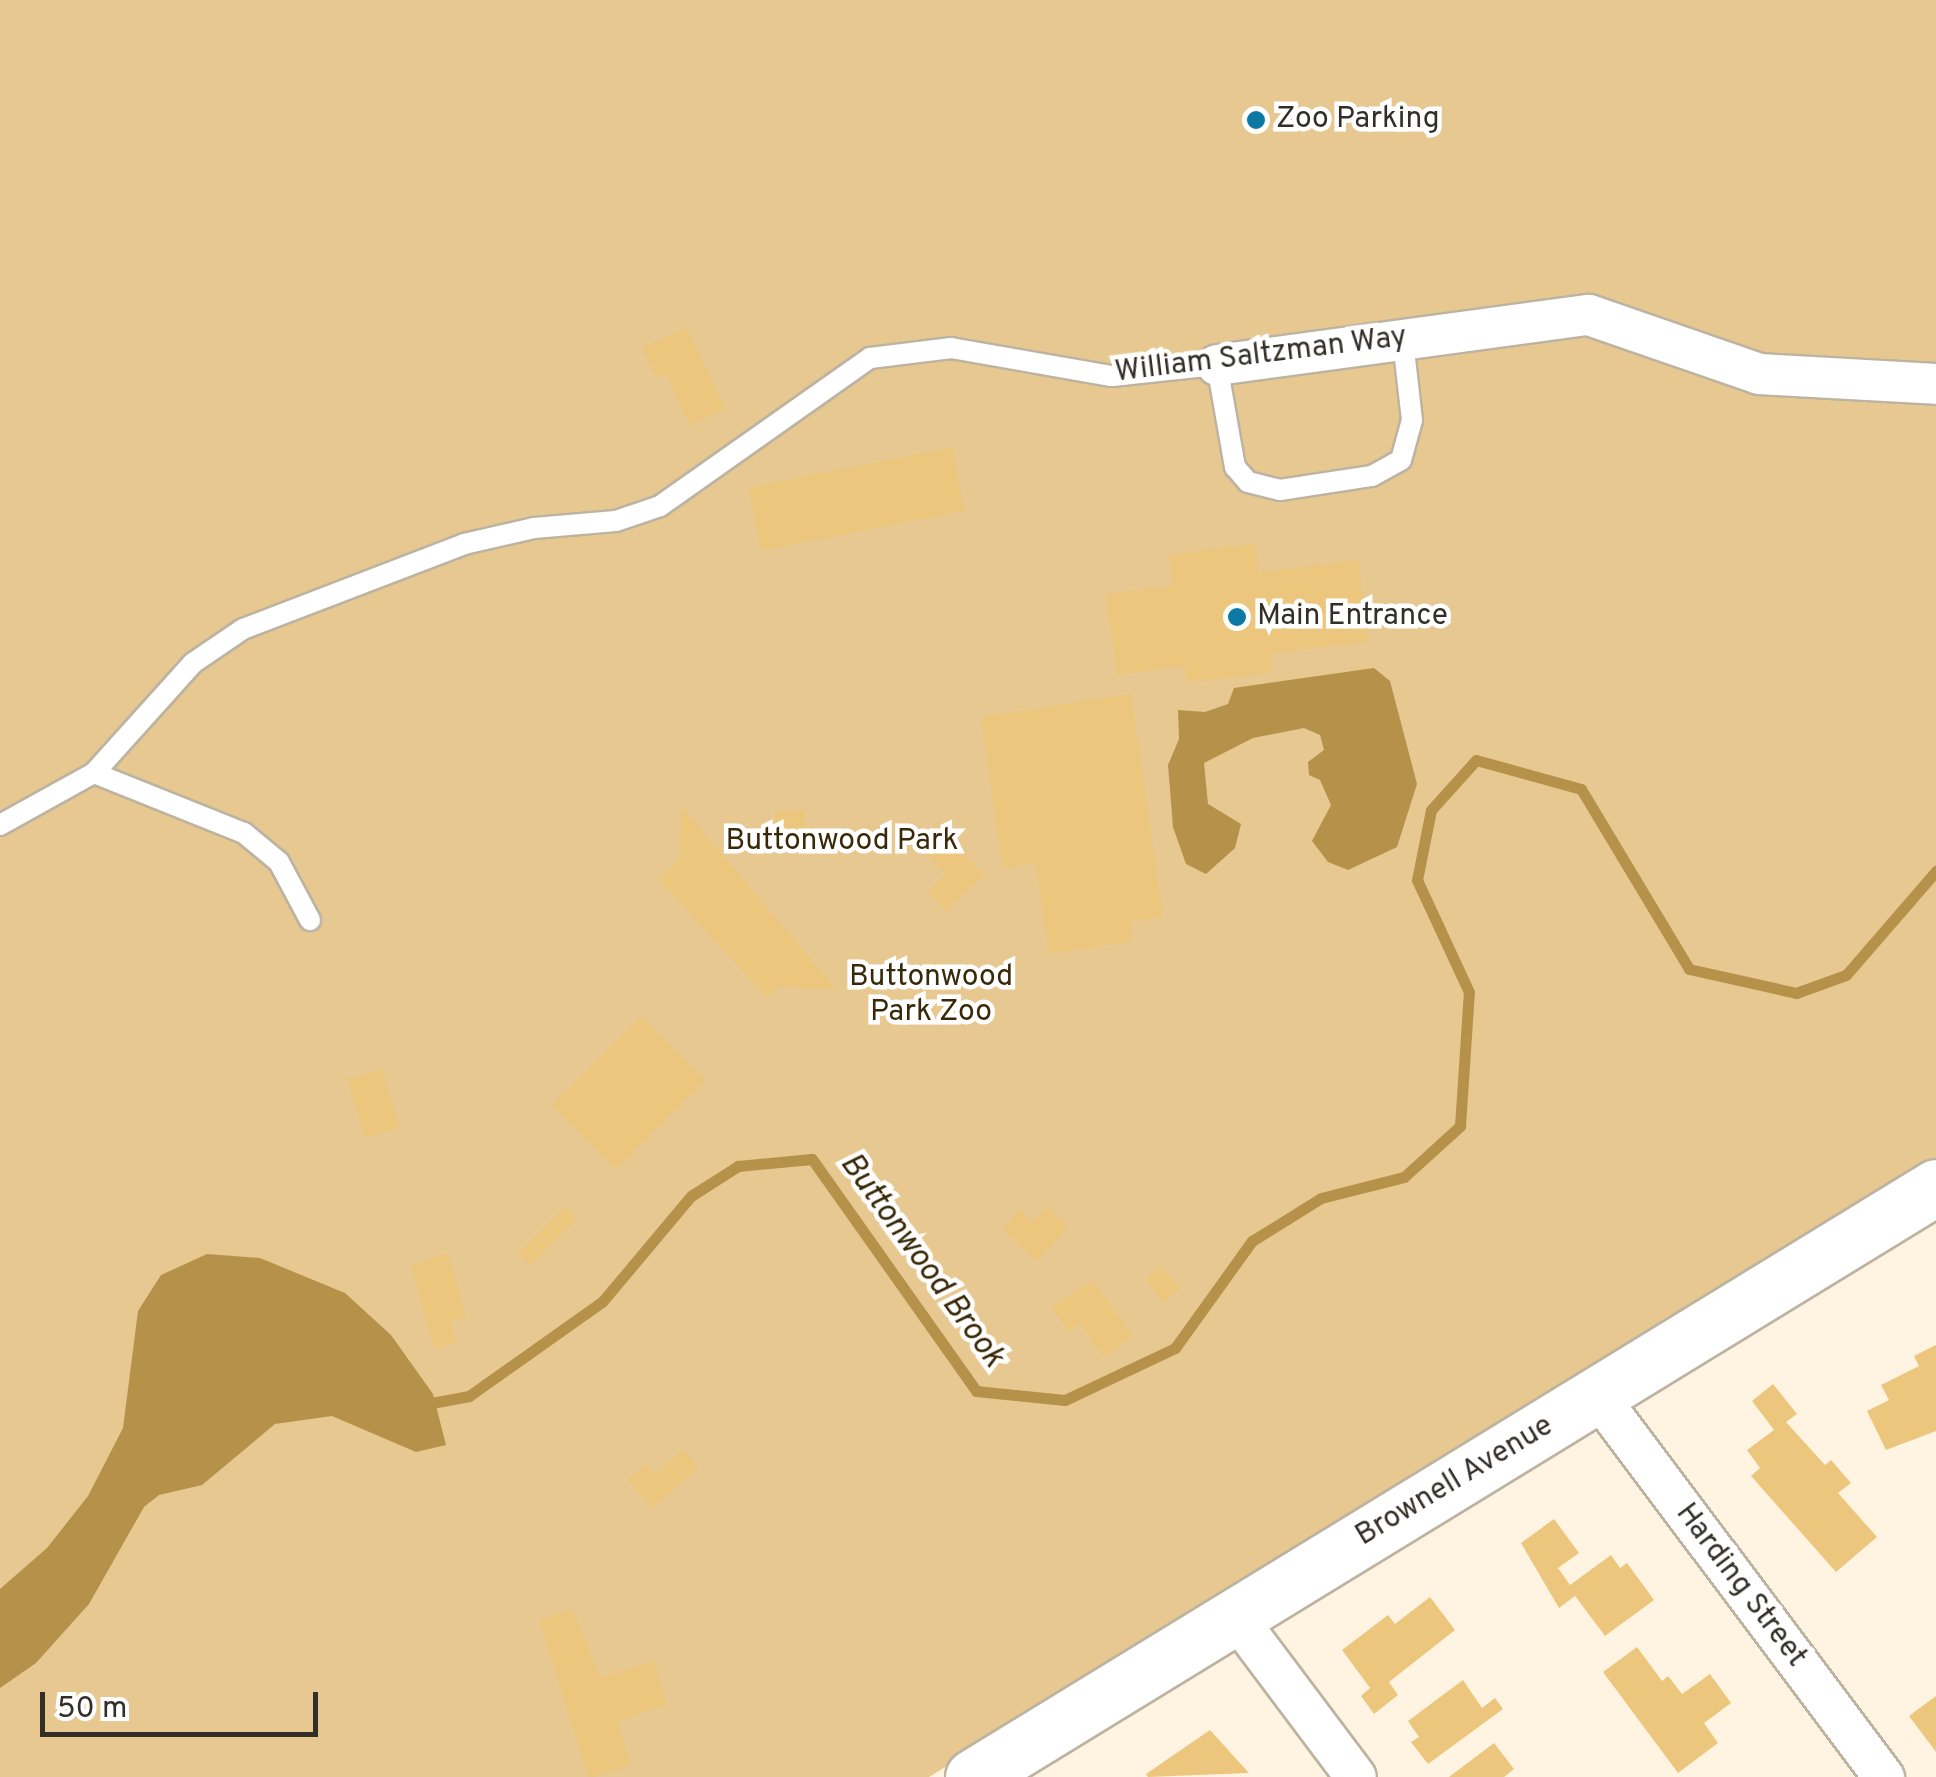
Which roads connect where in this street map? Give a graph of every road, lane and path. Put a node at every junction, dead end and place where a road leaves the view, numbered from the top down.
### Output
1 (1403, 340) junction
2 (1217, 365) junction
3 (1936, 384) edge
4 (94, 774) junction
5 (0, 825) edge
6 (310, 920) dead end
7 (1936, 1187) edge
8 (1597, 1395) junction
9 (1235, 1616) junction
10 (973, 1777) edge
11 (1356, 1777) edge
12 (1884, 1777) edge

1 - 2 street, William Saltzman Way
1 - 2 lane
1 - 3 street, William Saltzman Way
2 - 4 lane, William Saltzman Way
4 - 5 lane, William Saltzman Way
4 - 6 lane
7 - 8 main road, Brownell Avenue
8 - 9 main road, Brownell Avenue
8 - 12 street, Harding Street
9 - 10 main road, Brownell Avenue
9 - 11 street

